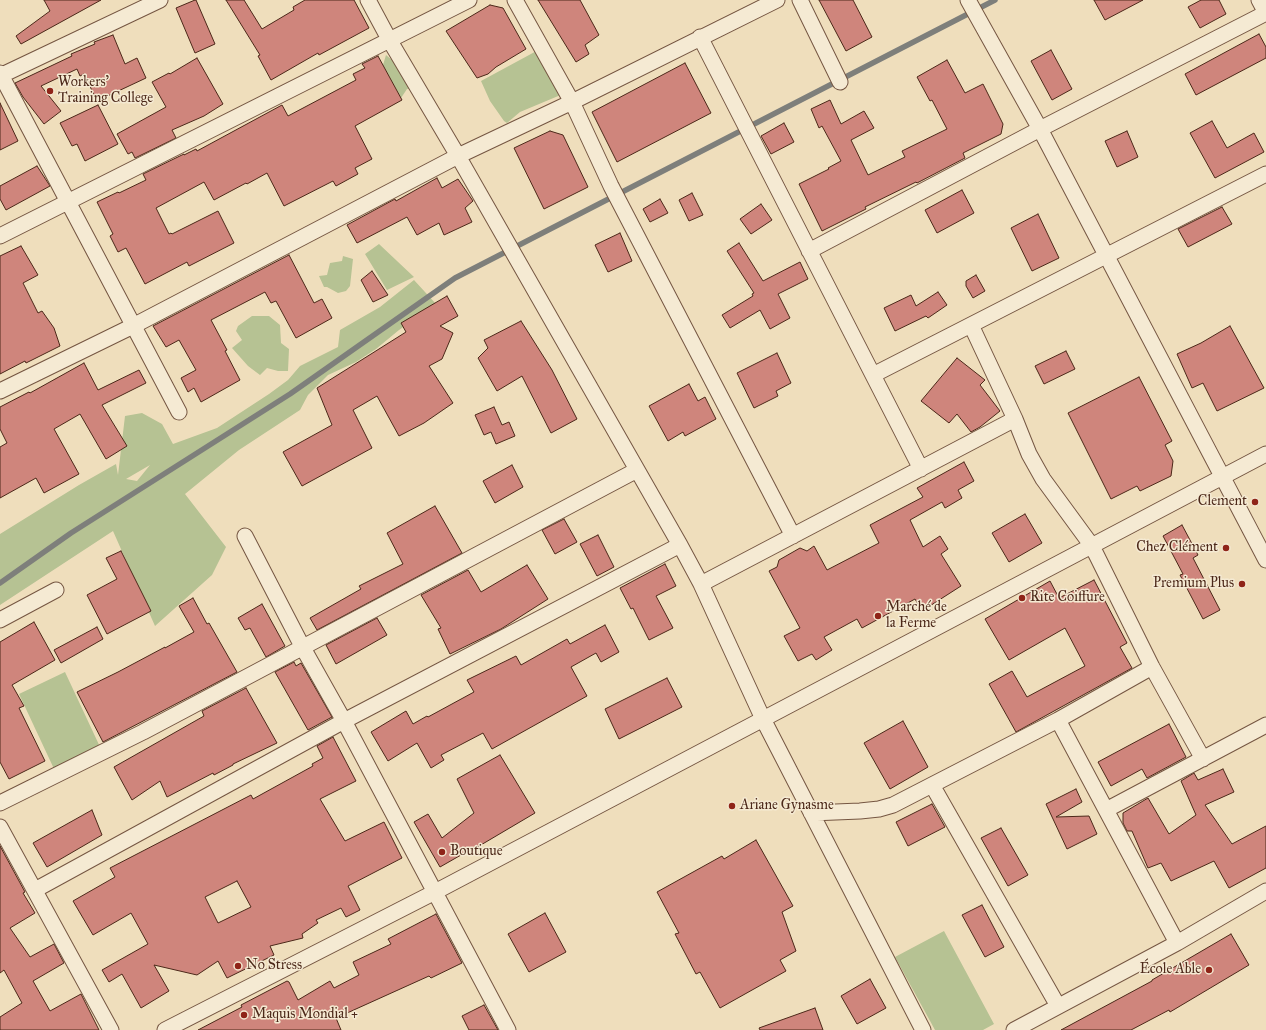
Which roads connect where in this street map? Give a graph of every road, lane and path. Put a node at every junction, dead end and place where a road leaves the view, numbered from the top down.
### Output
1 (160, 0) edge
2 (368, 0) edge
3 (469, 0) edge
4 (516, 0) edge
5 (777, 0) edge
6 (800, 0) edge
7 (968, 0) edge
8 (1259, 0) edge
9 (1266, 13) edge
10 (700, 37) junction
11 (390, 41) junction
12 (1, 74) edge
13 (840, 82) dead end
14 (572, 102) junction
15 (1040, 129) junction
16 (458, 156) junction
17 (1266, 174) edge
18 (68, 202) junction
19 (0, 236) edge
20 (809, 251) junction
21 (1106, 256) junction
22 (971, 325) junction
23 (133, 326) junction
24 (873, 375) junction
25 (0, 391) edge
26 (179, 412) dead end
27 (1015, 419) junction
28 (1266, 454) edge
29 (921, 469) junction
30 (638, 470) junction
31 (1222, 477) junction
32 (245, 536) dead end
33 (793, 536) junction
34 (680, 545) junction
35 (1092, 546) junction
36 (1266, 560) edge
37 (701, 584) junction
38 (56, 590) dead end
39 (0, 620) edge
40 (303, 648) junction
41 (1152, 667) junction
42 (763, 719) junction
43 (1058, 720) junction
44 (344, 721) junction
45 (1266, 725) edge
46 (1203, 759) junction
47 (932, 785) junction
48 (0, 803) edge
49 (1106, 810) junction
50 (811, 812) junction
51 (0, 827) edge
52 (35, 890) junction
53 (1266, 891) edge
54 (435, 892) junction
55 (1177, 943) junction
56 (1058, 1006) junction
57 (111, 1030) edge
58 (165, 1030) edge
59 (508, 1030) edge
60 (923, 1030) edge
61 (1014, 1030) edge

1 - 12 street
2 - 11 street
3 - 11 street
4 - 14 street
5 - 10 street
6 - 13 street
7 - 15 street
8 - 9 street
9 - 15 street
10 - 14 street
10 - 20 street
11 - 16 street
11 - 18 street
12 - 18 street
14 - 16 street
14 - 33 street
15 - 20 street
15 - 21 street
16 - 23 street
16 - 30 street
17 - 21 street
18 - 19 street
18 - 23 street
20 - 24 street
21 - 22 street
21 - 31 street
22 - 24 street
22 - 27 street
23 - 25 street
23 - 26 street
24 - 29 street
27 - 29 street
27 - 35 street
28 - 31 street
29 - 33 street
30 - 34 street
30 - 40 street
31 - 35 street
31 - 36 street
32 - 40 street
33 - 37 street
34 - 37 street
34 - 44 street
35 - 41 street
35 - 42 street
37 - 42 street
38 - 39 street
40 - 44 street
40 - 48 street
41 - 43 street
41 - 46 street
42 - 50 street
42 - 54 street
43 - 47 street
43 - 49 street
44 - 52 street
44 - 54 street
45 - 46 street
46 - 49 street
47 - 50 street
47 - 56 street
49 - 55 street
50 - 60 street
51 - 52 street
52 - 57 street
53 - 55 street
54 - 58 street
54 - 59 street
55 - 56 street
56 - 61 street

